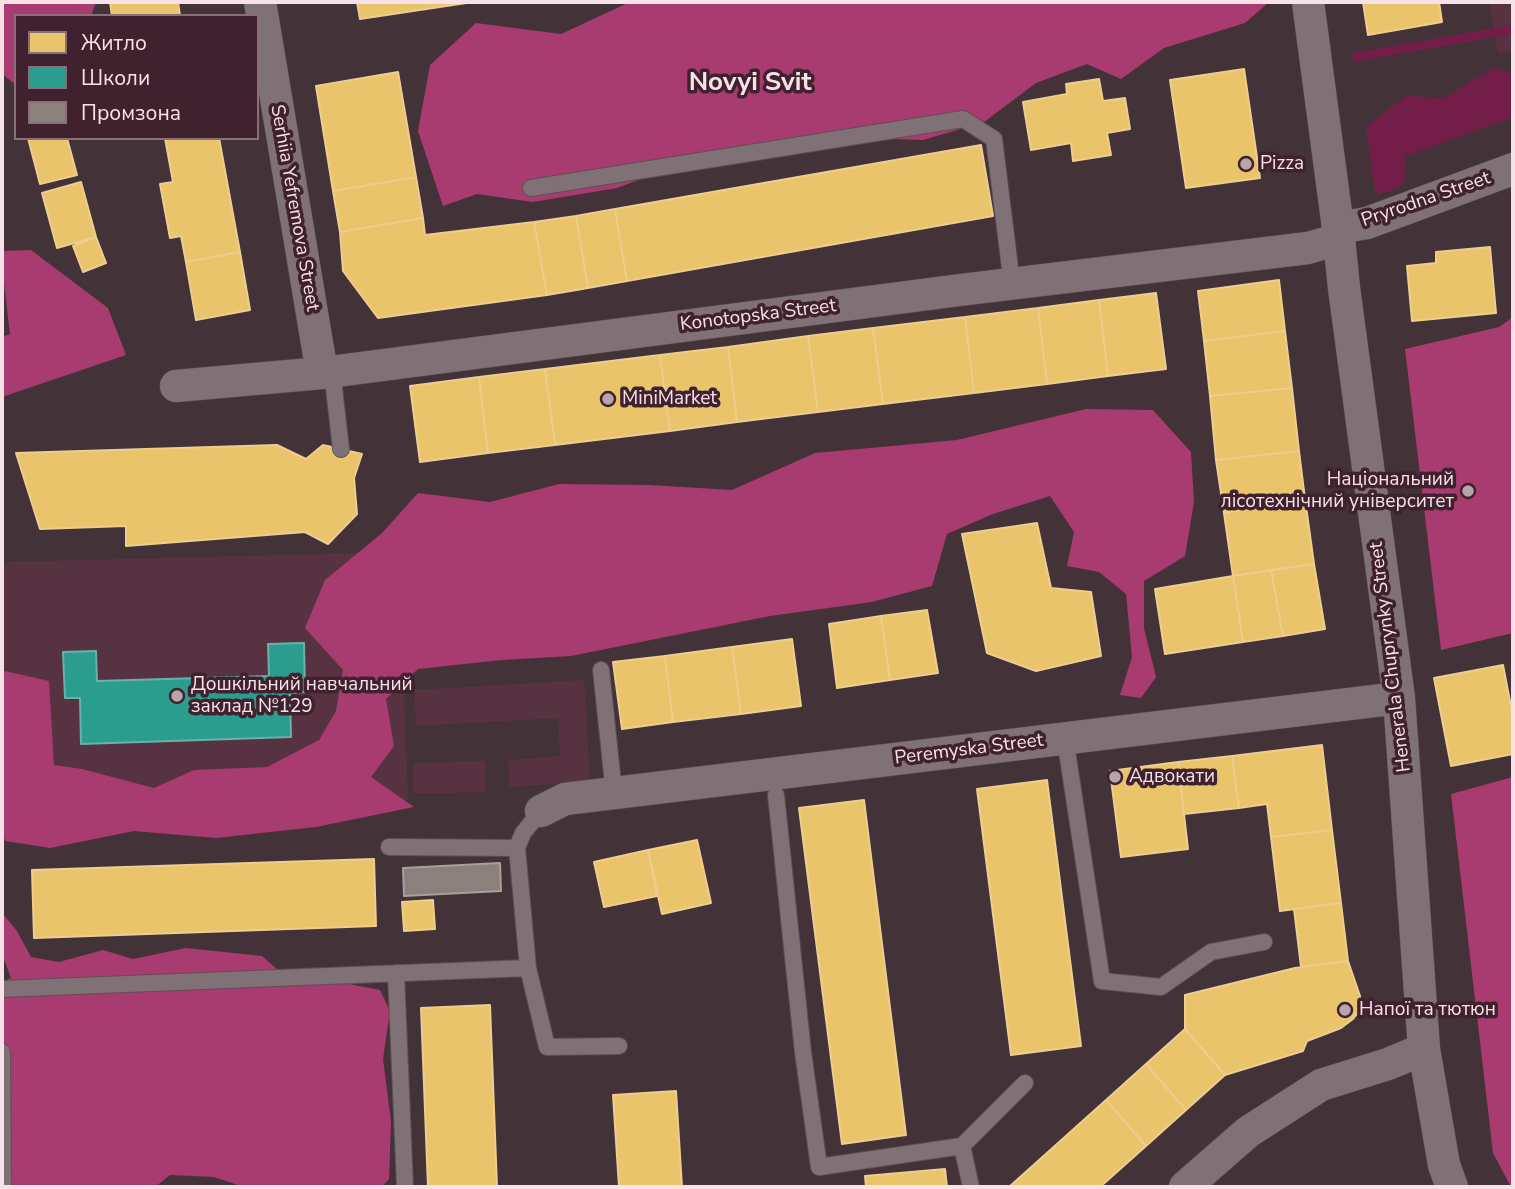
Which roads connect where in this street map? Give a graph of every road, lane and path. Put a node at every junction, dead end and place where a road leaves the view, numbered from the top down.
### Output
1 (260, 2) edge
2 (1308, 2) edge
3 (1513, 169) edge
4 (531, 188) dead end
5 (1338, 234) junction
6 (1012, 284) junction
7 (327, 372) junction
8 (176, 386) dead end
9 (341, 449) dead end
10 (601, 670) dead end
11 (1399, 698) junction
12 (1065, 738) junction
13 (614, 793) junction
14 (776, 795) dead end
15 (541, 811) joint
16 (389, 847) dead end
17 (517, 848) junction
18 (1264, 942) dead end
19 (528, 968) junction
20 (396, 973) junction
21 (2, 989) edge
22 (619, 1046) dead end
23 (1424, 1049) junction
24 (2, 1052) edge
25 (1025, 1083) dead end
26 (962, 1146) junction
27 (1189, 1186) edge
28 (3, 1187) edge
29 (405, 1187) edge
30 (971, 1187) edge
31 (1452, 1187) edge

1 - 7 street, Serhiia Yefremova Street
2 - 5 street, Henerala Chuprynky Street
3 - 5 street, Pryrodna Street
4 - 6 lane
5 - 6 street, Konotopska Street
5 - 11 street, Henerala Chuprynky Street
6 - 7 street, Konotopska Street
7 - 8 street, Konotopska Street
7 - 9 lane
10 - 13 lane
11 - 12 street, Peremyska Street
11 - 23 street, Henerala Chuprynky Street
12 - 13 street, Peremyska Street
12 - 18 lane
13 - 15 street, Peremyska Street
14 - 26 lane
15 - 17 lane
16 - 17 lane
17 - 19 lane
19 - 20 lane
19 - 22 lane
20 - 21 lane
20 - 29 lane
23 - 27 street
23 - 31 street, Henerala Chuprynky Street
24 - 28 lane
25 - 26 lane
26 - 30 lane

